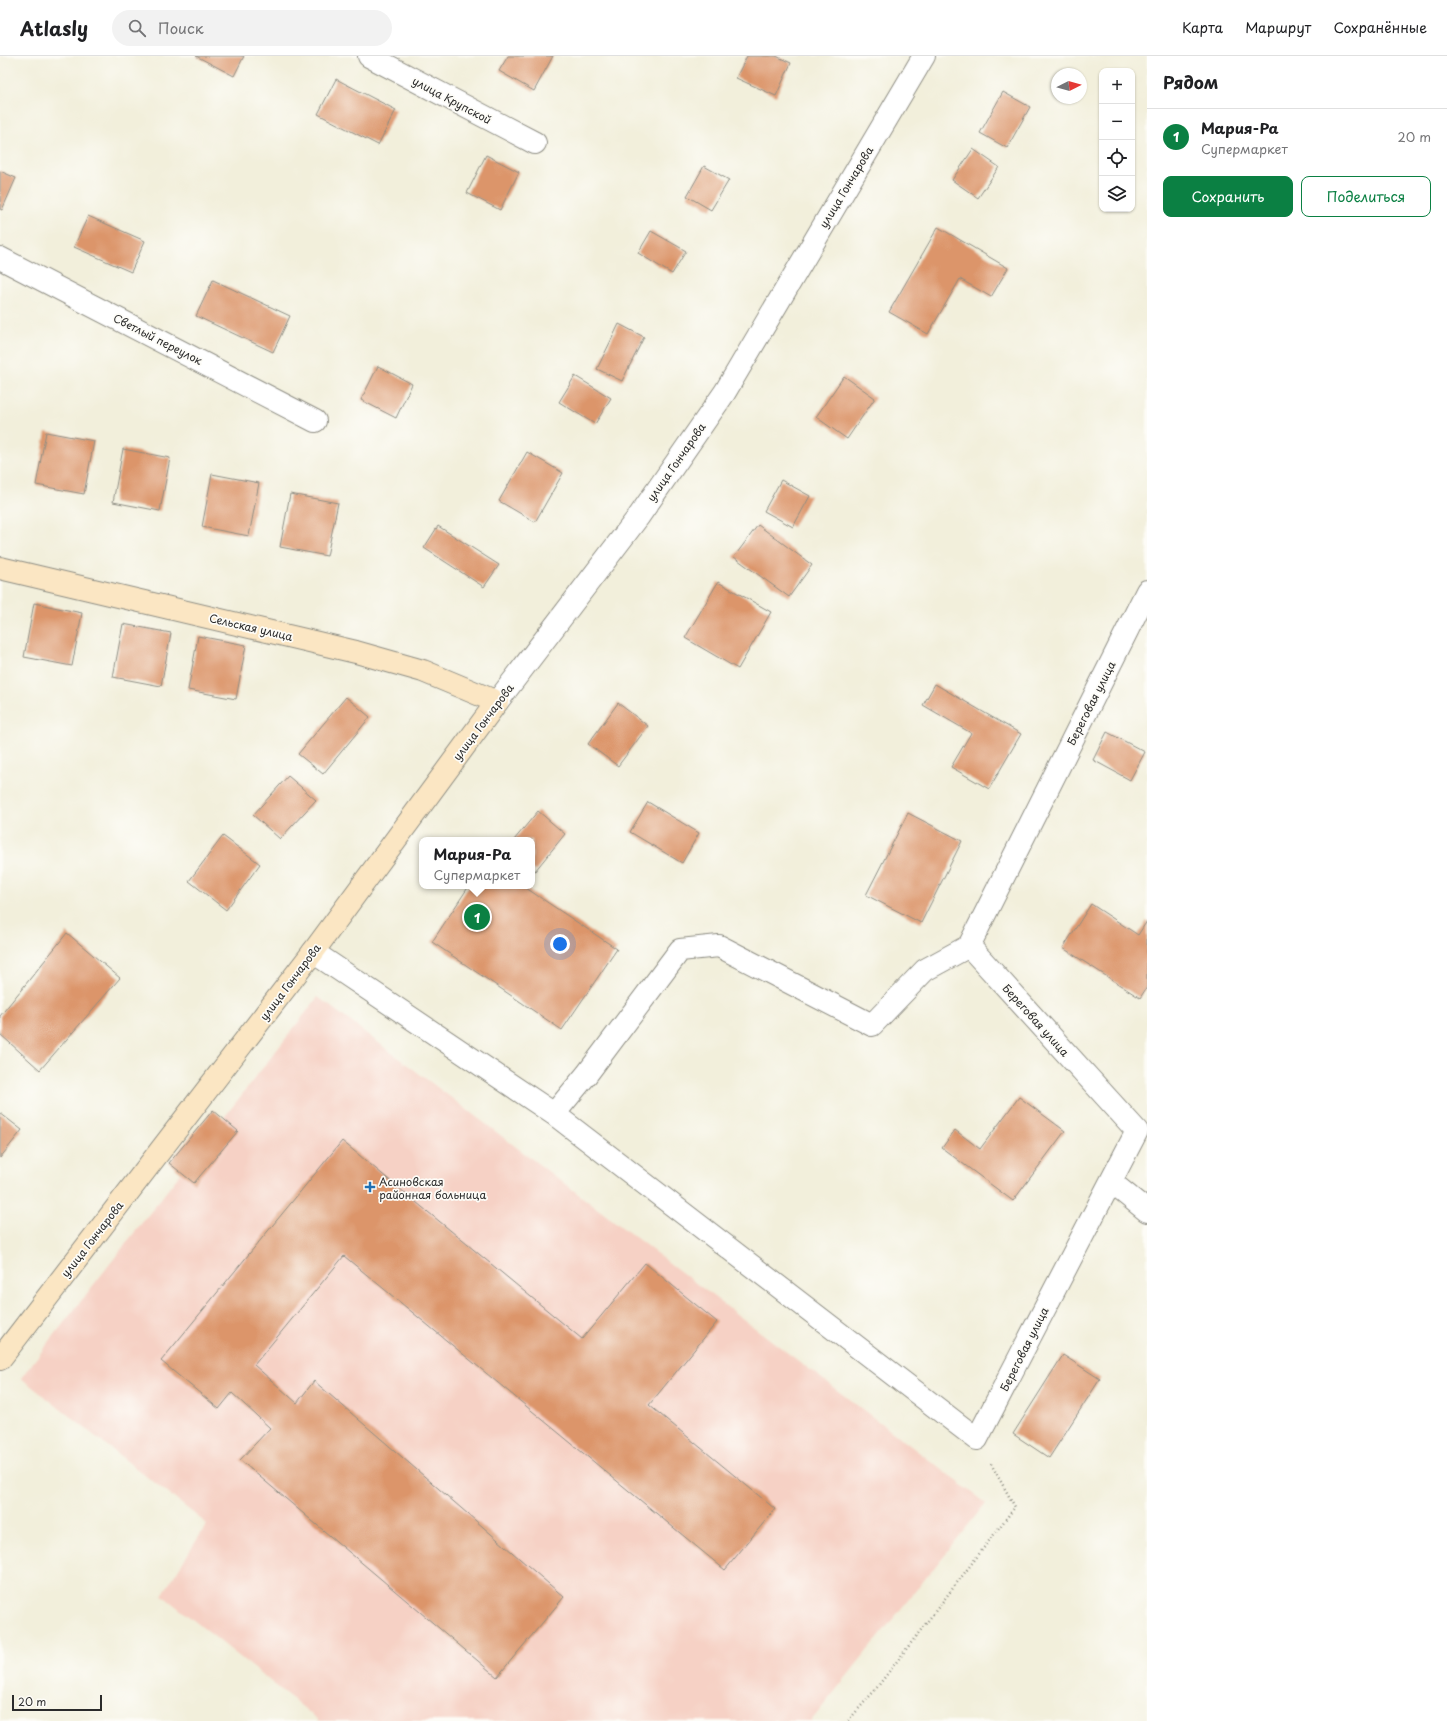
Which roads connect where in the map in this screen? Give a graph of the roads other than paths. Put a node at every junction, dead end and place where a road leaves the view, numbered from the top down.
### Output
1 (369, 56) edge
2 (924, 56) edge
3 (535, 143) dead end
4 (0, 258) edge
5 (315, 421) dead end
6 (0, 568) edge
7 (1147, 591) edge
8 (497, 702) junction
9 (969, 946) junction
10 (313, 952) junction
11 (554, 1114) junction
12 (1111, 1182) junction
13 (1147, 1211) edge
14 (0, 1360) edge

1 - 3 street, улица Крупской
2 - 8 street, улица Гончарова
4 - 5 street, Светлый переулок
6 - 8 street, Сельская улица
7 - 9 street, Береговая улица
8 - 10 street, улица Гончарова
9 - 11 street
9 - 12 street, Береговая улица
10 - 11 street
10 - 14 street, улица Гончарова
11 - 12 street, Береговая улица
12 - 13 street

